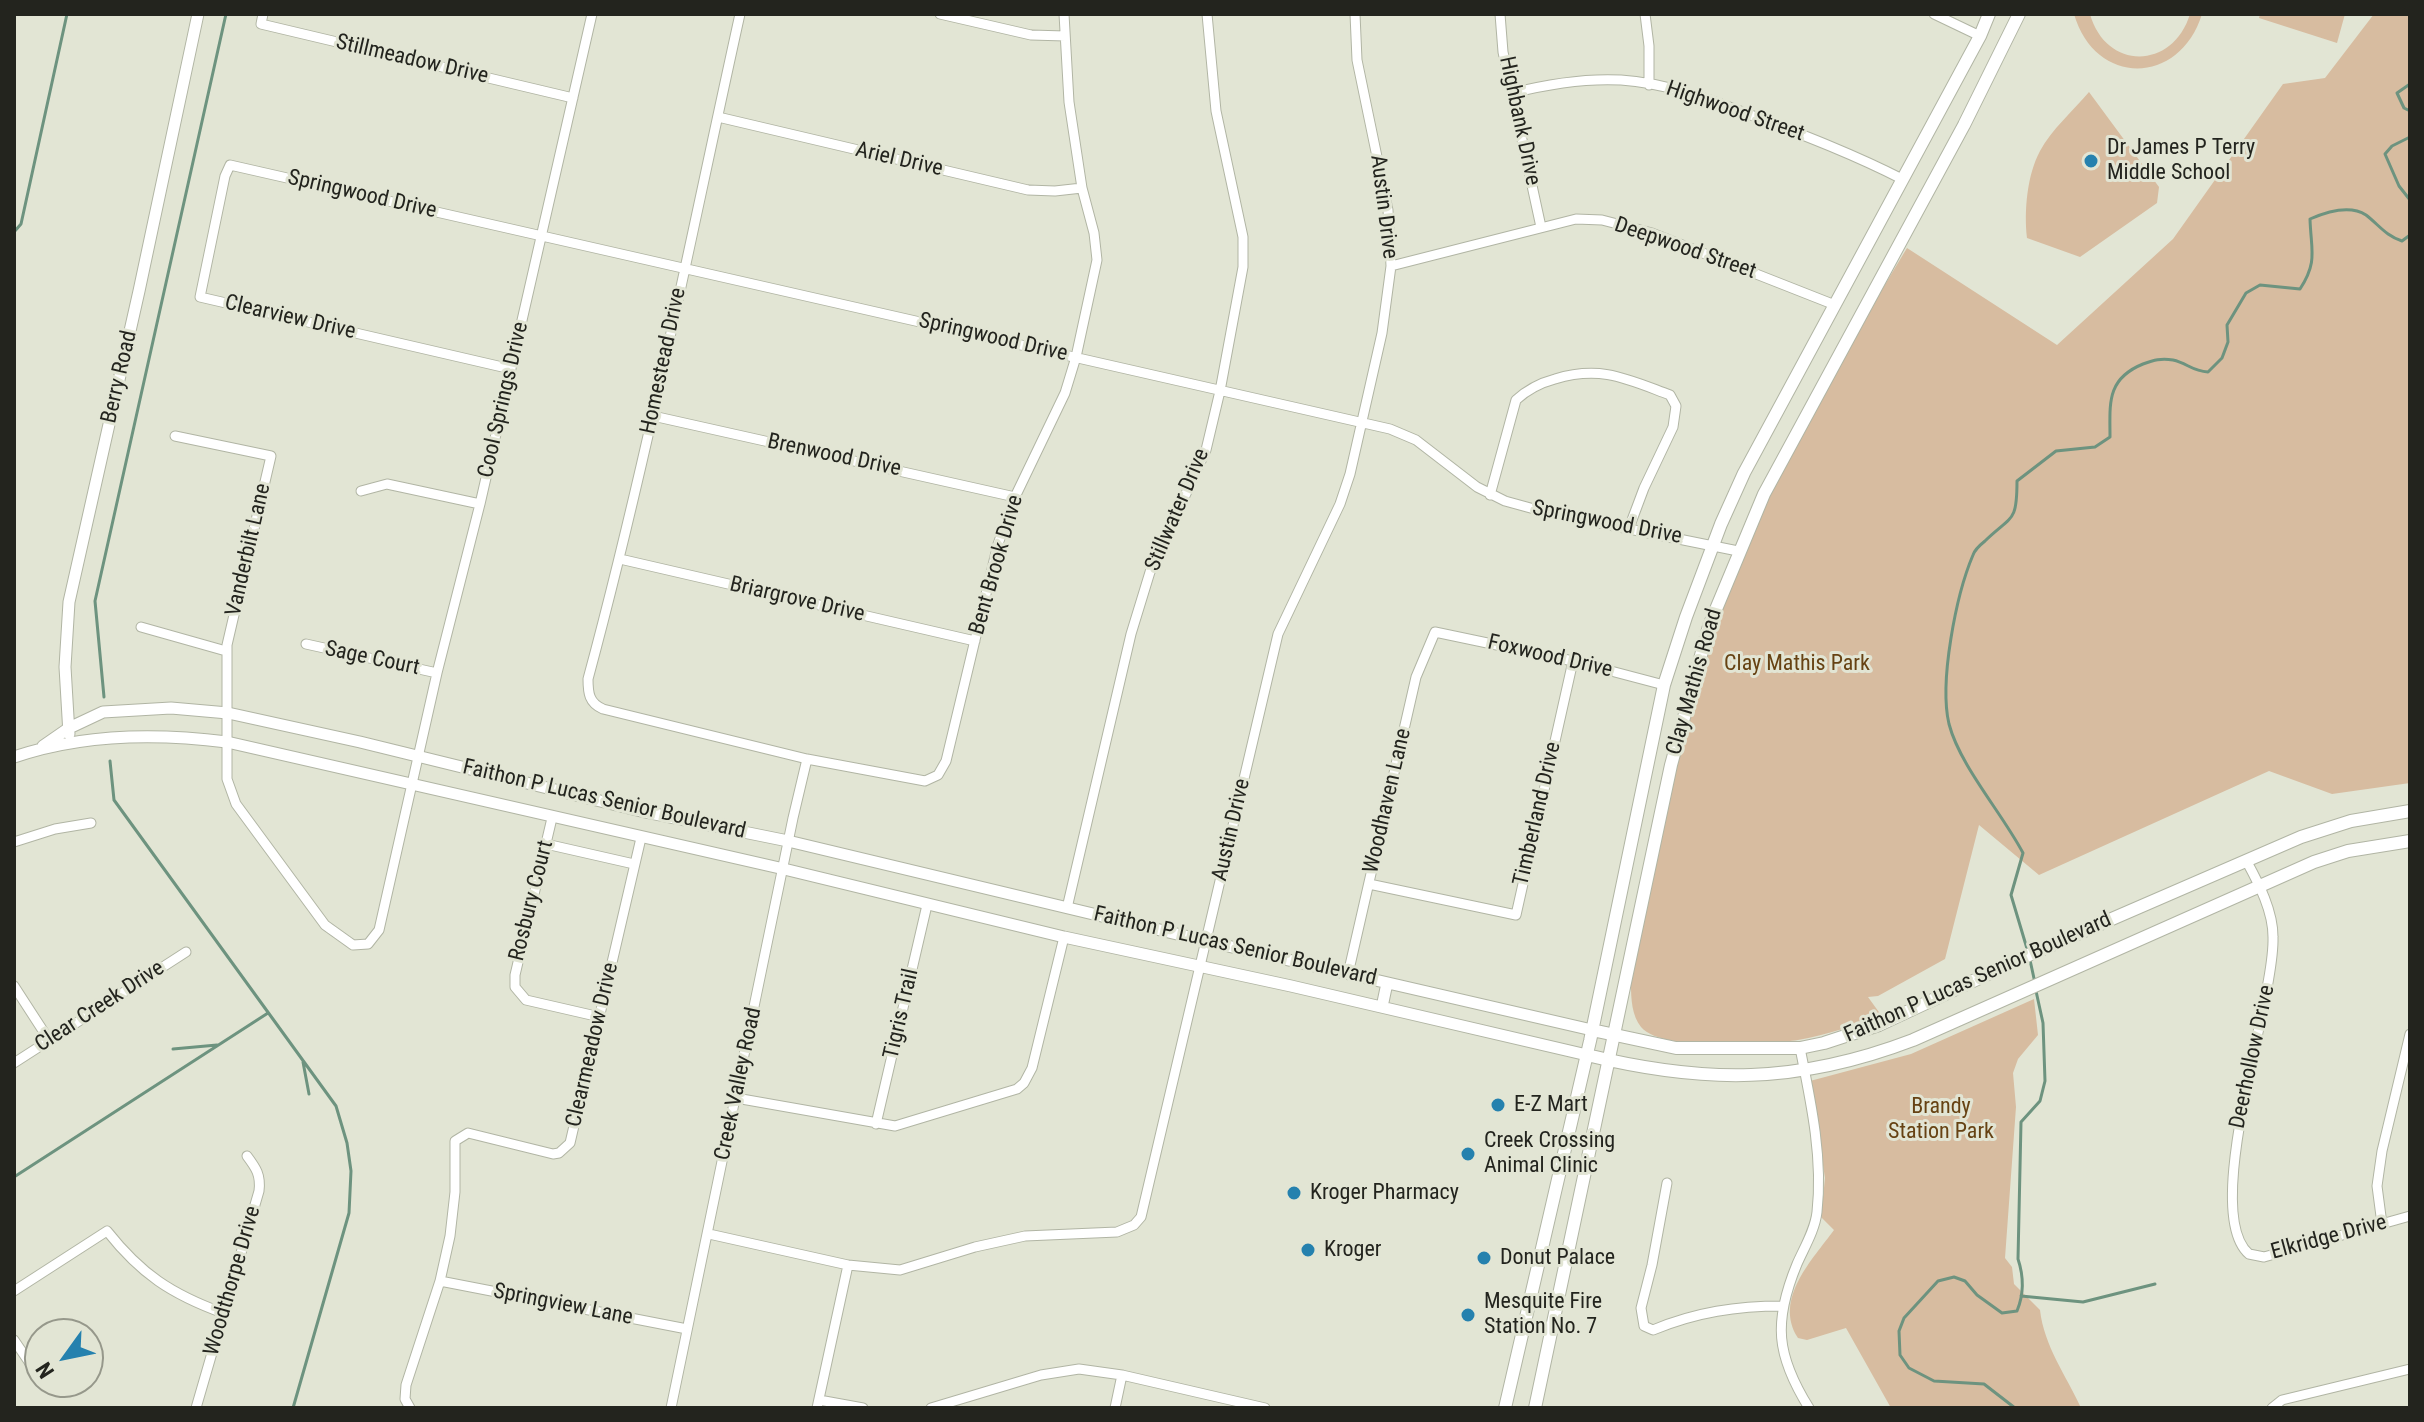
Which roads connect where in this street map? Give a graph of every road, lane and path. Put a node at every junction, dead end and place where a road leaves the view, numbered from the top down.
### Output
1 (198, 14) edge
2 (263, 14) edge
3 (592, 14) edge
4 (740, 14) edge
5 (940, 14) edge
6 (1064, 14) edge
7 (1207, 14) edge
8 (1355, 14) edge
9 (1500, 14) edge
10 (1645, 14) edge
11 (1934, 14) edge
12 (1989, 14) edge
13 (2019, 14) edge
14 (1065, 36) junction
15 (1980, 36) junction
16 (1649, 85) junction
17 (1512, 93) junction
18 (573, 98) junction
19 (718, 117) junction
20 (230, 165) joint
21 (1902, 179) junction
22 (1082, 188) junction
23 (1541, 227) junction
24 (542, 235) junction
25 (1391, 266) junction
26 (685, 267) junction
27 (1835, 305) junction
28 (1076, 357) junction
29 (511, 369) junction
30 (1220, 391) junction
31 (653, 416) junction
32 (1362, 423) junction
33 (175, 436) dead end
34 (361, 491) dead end
35 (1490, 495) junction
36 (1015, 497) junction
37 (480, 504) junction
38 (1629, 528) junction
39 (1714, 545) junction
40 (1738, 551) junction
41 (620, 559) junction
42 (141, 627) dead end
43 (1435, 632) joint
44 (975, 641) junction
45 (306, 644) dead end
46 (226, 651) junction
47 (1573, 661) junction
48 (437, 673) junction
49 (1664, 685) junction
50 (596, 705) joint
51 (228, 713) junction
52 (69, 728) junction
53 (227, 742) junction
54 (70, 743) junction
55 (40, 748) junction
56 (14, 757) edge
57 (418, 757) junction
58 (807, 759) junction
59 (413, 785) junction
60 (2410, 811) edge
61 (552, 818) junction
62 (91, 823) dead end
63 (641, 838) junction
64 (788, 841) junction
65 (2410, 841) edge
66 (14, 842) edge
67 (546, 844) junction
68 (2247, 862) junction
69 (634, 864) junction
70 (784, 869) junction
71 (1369, 884) junction
72 (2260, 886) junction
73 (927, 905) junction
74 (1067, 908) junction
75 (1064, 937) junction
76 (1206, 941) junction
77 (186, 952) dead end
78 (1200, 966) junction
79 (1348, 974) junction
80 (1387, 983) junction
81 (14, 986) edge
82 (1382, 1007) junction
83 (600, 1017) junction
84 (1592, 1030) junction
85 (2410, 1034) edge
86 (1615, 1035) junction
87 (49, 1040) junction
88 (1800, 1048) junction
89 (1587, 1055) junction
90 (1609, 1061) junction
91 (14, 1063) edge
92 (1805, 1072) junction
93 (736, 1098) junction
94 (876, 1124) junction
95 (247, 1156) dead end
96 (1667, 1183) dead end
97 (1550, 1210) junction
98 (1576, 1216) junction
99 (2410, 1216) edge
100 (2382, 1224) junction
101 (709, 1234) junction
102 (2249, 1254) joint
103 (848, 1265) junction
104 (440, 1281) junction
105 (14, 1291) edge
106 (1783, 1306) junction
107 (223, 1313) junction
108 (1525, 1320) junction
109 (1553, 1325) junction
110 (687, 1329) junction
111 (2410, 1369) edge
112 (1122, 1375) junction
113 (818, 1404) edge
114 (945, 1407) edge
115 (196, 1408) edge
116 (410, 1408) edge
117 (671, 1408) edge
118 (863, 1408) edge
119 (931, 1408) edge
120 (1115, 1408) edge
121 (1265, 1408) edge
122 (1505, 1408) edge
123 (1535, 1408) edge
124 (1809, 1408) edge
125 (2272, 1408) edge

1 - 52 street, Berry Road
2 - 18 street, Stillmeadow Drive
3 - 18 street, Cool Springs Drive
4 - 19 street, Homestead Drive
5 - 14 street
6 - 14 street, Bent Brook Drive
7 - 30 street, Stillwater Drive
8 - 25 street, Austin Drive
9 - 17 street, Highbank Drive
10 - 16 street
11 - 15 street
12 - 15 main road, Clay Mathis Road
13 - 40 main road, Clay Mathis Road
14 - 22 street, Bent Brook Drive
15 - 21 main road, Clay Mathis Road
16 - 17 street, Highwood Street
16 - 21 street, Highwood Street
17 - 23 street, Highbank Drive
18 - 24 street, Cool Springs Drive
19 - 22 street, Ariel Drive
19 - 26 street, Homestead Drive
20 - 24 street, Springwood Drive
20 - 29 street, Clearview Drive
21 - 27 main road, Clay Mathis Road
22 - 28 street, Bent Brook Drive
23 - 25 street, Deepwood Street
23 - 27 street, Deepwood Street
24 - 26 street, Springwood Drive
24 - 29 street, Cool Springs Drive
25 - 32 street, Austin Drive
26 - 28 street, Springwood Drive
26 - 31 street, Homestead Drive
27 - 39 main road, Clay Mathis Road
28 - 30 street, Springwood Drive
28 - 36 street, Bent Brook Drive
29 - 37 street, Cool Springs Drive
30 - 32 street, Springwood Drive
30 - 74 street, Stillwater Drive
31 - 36 street, Brenwood Drive
31 - 41 street, Homestead Drive
32 - 35 street, Springwood Drive
32 - 76 street, Austin Drive
33 - 46 street, Vanderbilt Lane
34 - 37 street
35 - 38 street, Springwood Drive
35 - 38 street
36 - 44 street, Bent Brook Drive
37 - 48 street, Cool Springs Drive
38 - 39 street, Springwood Drive
39 - 40 street, Springwood Drive
39 - 49 main road, Clay Mathis Road
40 - 86 main road, Clay Mathis Road
41 - 44 street, Briargrove Drive
41 - 50 street, Homestead Drive
42 - 46 street
43 - 47 street, Foxwood Drive
43 - 71 street, Woodhaven Lane
44 - 58 street, Bent Brook Drive
45 - 48 street, Sage Court
46 - 51 street, Vanderbilt Lane
47 - 49 street, Foxwood Drive
47 - 71 street, Timberland Drive
48 - 57 street, Cool Springs Drive
49 - 84 main road, Clay Mathis Road
50 - 58 street, Bent Brook Drive
51 - 52 street, Faithon P Lucas Senior Boulevard
51 - 53 street, Vanderbilt Lane
51 - 57 street, Faithon P Lucas Senior Boulevard
52 - 54 street, Berry Road
52 - 55 street, Faithon P Lucas Senior Boulevard
53 - 54 street, Faithon P Lucas Senior Boulevard
53 - 59 street, Faithon P Lucas Senior Boulevard
53 - 59 street, Cool Springs Drive
54 - 55 street, Faithon P Lucas Senior Boulevard
55 - 56 street, Faithon P Lucas Senior Boulevard
57 - 59 street, Cool Springs Drive
57 - 64 street, Faithon P Lucas Senior Boulevard
58 - 64 street, Creek Valley Road
59 - 61 street, Faithon P Lucas Senior Boulevard
60 - 68 main road, Faithon P Lucas Senior Boulevard
61 - 63 street, Faithon P Lucas Senior Boulevard
61 - 67 street, Rosbury Court
62 - 66 street
63 - 69 street, Clearmeadow Drive
63 - 70 street, Faithon P Lucas Senior Boulevard
64 - 70 street, Creek Valley Road
64 - 74 street, Faithon P Lucas Senior Boulevard
65 - 72 main road, Faithon P Lucas Senior Boulevard
67 - 69 street
67 - 83 street, Rosbury Court
68 - 72 street, Deerhollow Drive
68 - 88 main road, Faithon P Lucas Senior Boulevard
69 - 83 street, Clearmeadow Drive
70 - 73 street, Faithon P Lucas Senior Boulevard
70 - 93 street, Creek Valley Road
71 - 79 street, Woodhaven Lane
72 - 92 main road, Faithon P Lucas Senior Boulevard
72 - 102 street, Deerhollow Drive
73 - 75 street, Faithon P Lucas Senior Boulevard
73 - 94 street, Tigris Trail
74 - 76 street, Faithon P Lucas Senior Boulevard
75 - 78 street, Faithon P Lucas Senior Boulevard
75 - 94 street
76 - 78 street, Austin Drive
76 - 79 street, Faithon P Lucas Senior Boulevard
77 - 87 street, Clear Creek Drive
78 - 82 street, Faithon P Lucas Senior Boulevard
78 - 103 street, Austin Drive
79 - 80 street, Faithon P Lucas Senior Boulevard
80 - 82 street
80 - 84 street, Faithon P Lucas Senior Boulevard
81 - 87 street
82 - 89 street, Faithon P Lucas Senior Boulevard
83 - 104 street, Clearmeadow Drive
84 - 86 main road, Faithon P Lucas Senior Boulevard
84 - 89 main road, Clay Mathis Road
85 - 100 street
86 - 88 main road, Faithon P Lucas Senior Boulevard
86 - 90 main road, Clay Mathis Road
87 - 91 street, Clear Creek Drive
88 - 92 street
89 - 90 main road, Faithon P Lucas Senior Boulevard
89 - 97 main road, Clay Mathis Road
90 - 92 main road, Faithon P Lucas Senior Boulevard
90 - 98 main road, Clay Mathis Road
92 - 106 street
93 - 94 street
93 - 101 street, Creek Valley Road
95 - 107 street, Woodthorpe Drive
96 - 106 street
97 - 98 main road
97 - 108 main road, Clay Mathis Road
98 - 109 main road, Clay Mathis Road
99 - 100 street, Elkridge Drive
100 - 102 street, Elkridge Drive
101 - 103 street, Austin Drive
101 - 110 street, Creek Valley Road
103 - 113 street
104 - 110 street, Springview Lane
104 - 116 street, Clearmeadow Drive
105 - 107 street
106 - 124 street
107 - 115 street, Woodthorpe Drive
108 - 109 main road
108 - 122 main road, Clay Mathis Road
109 - 123 main road, Clay Mathis Road
110 - 117 street, Creek Valley Road
111 - 125 street
112 - 114 street
112 - 120 street
112 - 121 street
113 - 118 street
114 - 119 street

